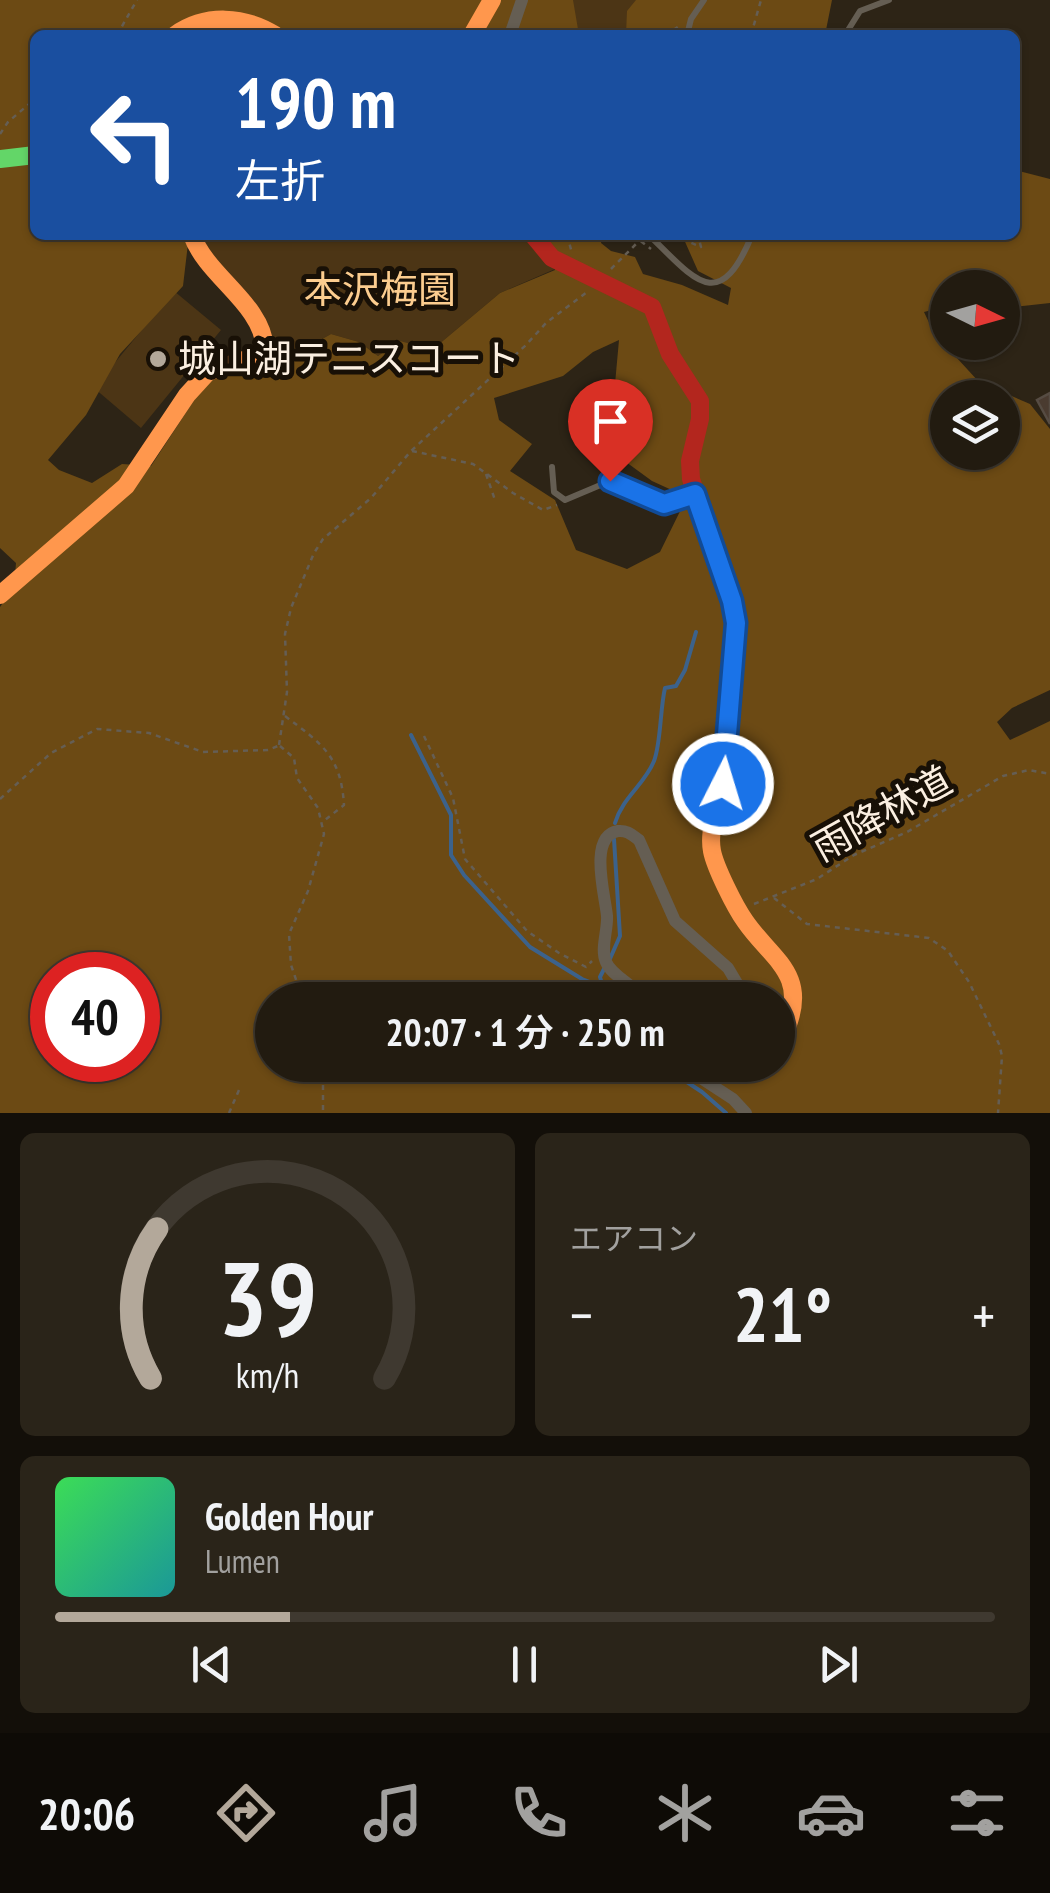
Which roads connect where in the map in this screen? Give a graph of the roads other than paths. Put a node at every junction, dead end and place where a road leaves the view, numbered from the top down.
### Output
1 (492, 0) edge
2 (522, 0) edge
3 (704, 0) edge
4 (889, 0) edge
5 (185, 30) edge
6 (268, 30) edge
7 (475, 30) edge
8 (513, 30) edge
9 (688, 30) edge
10 (848, 30) edge
11 (30, 156) edge
12 (0, 159) edge
13 (194, 240) edge
14 (537, 240) edge
15 (653, 240) edge
16 (750, 240) edge
17 (552, 467) dead end
18 (695, 494) junction
19 (0, 595) edge
20 (629, 982) edge
21 (736, 982) edge
22 (791, 982) edge
23 (708, 1082) edge
24 (746, 1113) edge

1 - 7 street
2 - 8 street
3 - 9 lane
4 - 10 lane
5 - 6 street
11 - 12 street
13 - 19 street
14 - 18 street
15 - 16 lane
17 - 18 lane
18 - 22 street
20 - 21 street
23 - 24 street

